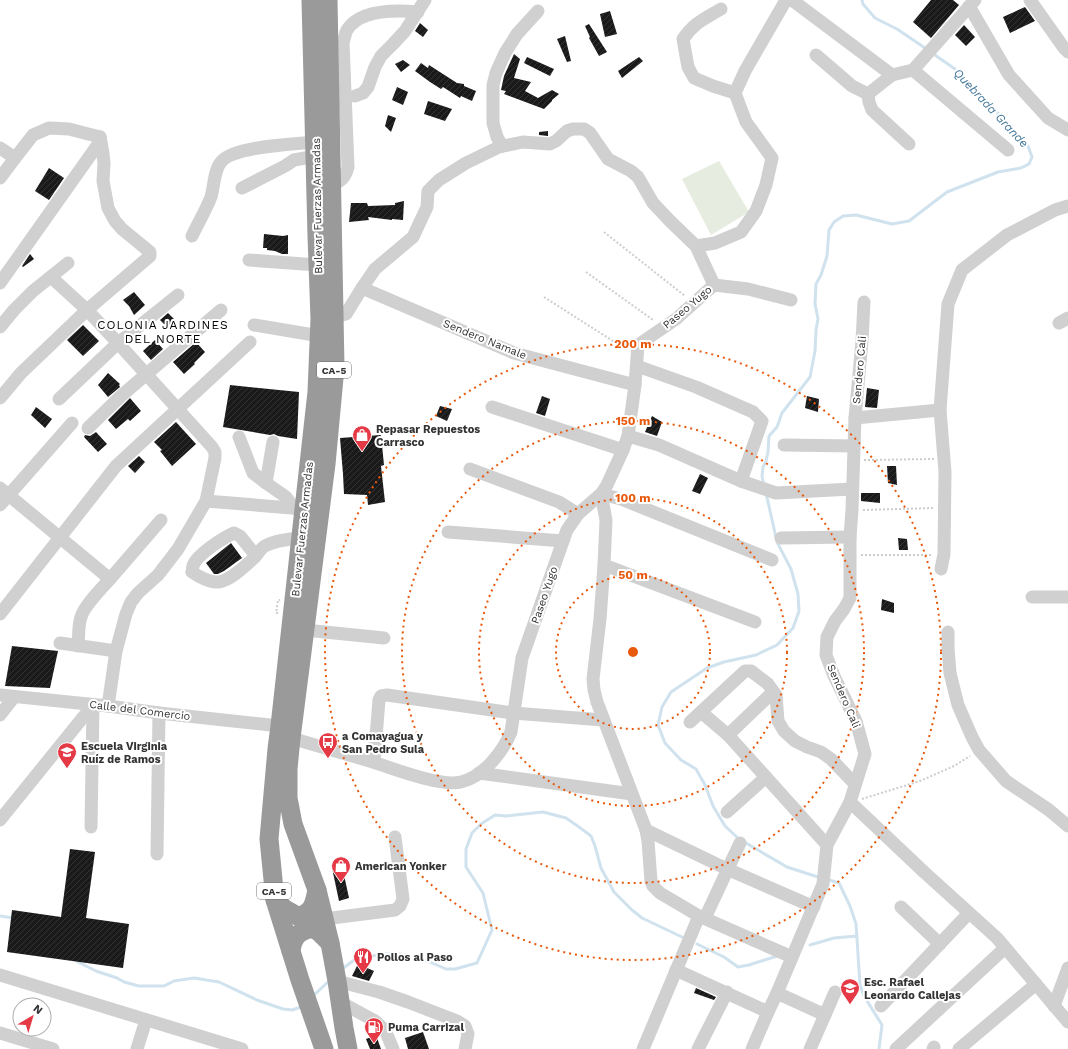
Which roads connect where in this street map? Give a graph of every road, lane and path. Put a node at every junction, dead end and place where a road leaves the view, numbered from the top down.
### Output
1 (311, 0) edge
2 (328, 0) edge
3 (425, 0) edge
4 (786, 0) edge
5 (792, 0) edge
6 (1030, 0) edge
7 (972, 3) edge
8 (721, 9) dead end
9 (538, 11) dead end
10 (418, 12) junction
11 (336, 42) junction
12 (1068, 52) edge
13 (816, 55) dead end
14 (913, 70) junction
15 (892, 75) junction
16 (735, 93) junction
17 (868, 94) junction
18 (355, 96) dead end
19 (1068, 130) edge
20 (100, 137) junction
21 (910, 144) dead end
22 (502, 146) junction
23 (0, 148) edge
24 (315, 149) junction
25 (1008, 150) dead end
26 (15, 158) junction
27 (0, 178) edge
28 (242, 188) dead end
29 (1068, 206) edge
30 (604, 232) dead end
31 (192, 236) dead end
32 (696, 246) junction
33 (249, 260) dead end
34 (68, 263) dead end
35 (318, 265) junction
36 (586, 272) dead end
37 (51, 277) junction
38 (0, 283) edge
39 (714, 285) junction
40 (362, 288) junction
41 (178, 295) dead end
42 (544, 296) dead end
43 (791, 300) dead end
44 (864, 302) dead end
45 (694, 303) junction
46 (86, 310) junction
47 (221, 310) dead end
48 (334, 317) junction
49 (254, 325) dead end
50 (0, 327) edge
51 (664, 328) junction
52 (320, 336) junction
53 (250, 342) dead end
54 (118, 343) junction
55 (638, 361) junction
56 (147, 374) junction
57 (636, 385) junction
58 (0, 398) edge
59 (59, 399) dead end
60 (492, 407) dead end
61 (177, 409) junction
62 (940, 410) junction
63 (855, 418) junction
64 (72, 423) dead end
65 (88, 428) dead end
66 (628, 436) junction
67 (238, 437) dead end
68 (273, 442) dead end
69 (784, 445) dead end
70 (854, 446) junction
71 (623, 450) junction
72 (944, 458) junction
73 (853, 460) junction
74 (470, 469) dead end
75 (741, 481) junction
76 (266, 483) junction
77 (852, 489) junction
78 (601, 494) junction
79 (3, 496) edge
80 (206, 501) junction
81 (299, 508) junction
82 (944, 508) junction
83 (852, 510) junction
84 (578, 514) junction
85 (161, 520) dead end
86 (448, 532) dead end
87 (850, 537) junction
88 (60, 538) junction
89 (300, 538) junction
90 (782, 538) dead end
91 (563, 541) junction
92 (944, 554) junction
93 (850, 555) junction
94 (256, 556) junction
95 (772, 560) dead end
96 (604, 565) junction
97 (940, 569) dead end
98 (110, 579) junction
99 (1032, 597) dead end
100 (1068, 598) edge
101 (0, 614) edge
102 (755, 622) dead end
103 (305, 630) junction
104 (948, 632) dead end
105 (384, 638) dead end
106 (60, 643) dead end
107 (78, 646) junction
108 (116, 651) junction
109 (773, 692) junction
110 (0, 695) edge
111 (14, 697) junction
112 (93, 704) junction
113 (108, 706) junction
114 (701, 712) junction
115 (159, 713) junction
116 (513, 713) junction
117 (0, 715) edge
118 (603, 720) junction
119 (690, 722) dead end
120 (286, 732) junction
121 (728, 735) junction
122 (979, 750) junction
123 (374, 762) junction
124 (479, 773) junction
125 (766, 777) junction
126 (855, 784) junction
127 (632, 794) junction
128 (850, 802) junction
129 (727, 812) dead end
130 (0, 820) edge
131 (1068, 826) edge
132 (91, 827) dead end
133 (646, 830) junction
134 (395, 837) dead end
135 (740, 843) dead end
136 (827, 845) junction
137 (158, 854) dead end
138 (727, 869) junction
139 (317, 890) junction
140 (275, 900) junction
141 (814, 907) junction
142 (900, 907) dead end
143 (969, 913) junction
144 (702, 917) junction
145 (324, 919) junction
146 (330, 944) junction
147 (940, 944) junction
148 (1005, 948) junction
149 (291, 951) junction
150 (792, 957) junction
151 (1068, 968) edge
152 (676, 970) junction
153 (0, 975) edge
154 (337, 980) junction
155 (1036, 984) junction
156 (727, 992) junction
157 (835, 992) dead end
158 (777, 993) junction
159 (340, 1002) junction
160 (881, 1006) dead end
161 (1054, 1006) junction
162 (768, 1012) junction
163 (825, 1015) junction
164 (146, 1020) junction
165 (1068, 1022) edge
166 (0, 1032) edge
167 (53, 1049) edge
168 (137, 1049) edge
169 (242, 1049) edge
170 (324, 1049) edge
171 (348, 1049) edge
172 (393, 1049) edge
173 (465, 1049) edge
174 (643, 1049) edge
175 (698, 1049) edge
176 (752, 1049) edge
177 (810, 1049) edge
178 (896, 1049) edge
179 (959, 1049) edge

1 - 24 highway, Bulevar Fuerzas Armadas / CA-5
2 - 11 highway, Bulevar Fuerzas Armadas / CA-5
3 - 10 street
4 - 16 street
5 - 15 street
6 - 12 street
7 - 14 street
7 - 19 street
8 - 16 street
9 - 22 street
10 - 11 street
10 - 18 street
11 - 48 highway, Bulevar Fuerzas Armadas / CA-5
13 - 17 street
14 - 15 street
14 - 25 street
15 - 17 street
16 - 32 street
17 - 21 street
20 - 26 street
20 - 38 street
20 - 46 street
22 - 32 street, Paseo Yugo
22 - 40 street, Paseo Yugo
23 - 26 street
24 - 28 street
24 - 31 street
24 - 35 highway, Bulevar Fuerzas Armadas / CA-5
26 - 27 street
29 - 62 street
30 - 45 path
32 - 39 street, Paseo Yugo
33 - 35 street
34 - 37 street
35 - 52 highway, Bulevar Fuerzas Armadas / CA-5
36 - 51 path
37 - 46 street
37 - 50 street
39 - 43 street
39 - 45 street, Paseo Yugo
40 - 48 street, Paseo Yugo
40 - 57 street, Sendero Namale
41 - 54 street
42 - 55 path
44 - 63 street, Sendero Cali
45 - 51 street, Paseo Yugo
46 - 54 street
46 - 58 street
47 - 56 street
48 - 103 highway, Bulevar Fuerzas Armadas / CA-5
49 - 52 street
51 - 55 street, Paseo Yugo
52 - 81 highway, Bulevar Fuerzas Armadas / CA-5
53 - 61 street
54 - 56 street
54 - 59 street
55 - 57 street, Paseo Yugo
55 - 75 street
56 - 61 street
56 - 65 street
57 - 66 street, Paseo Yugo
60 - 71 street
61 - 80 street
61 - 88 street
62 - 63 street
62 - 72 street
63 - 70 street, Sendero Cali
64 - 79 street
66 - 71 street, Paseo Yugo
66 - 75 street
67 - 76 street
68 - 76 street
69 - 70 street
70 - 73 street, Sendero Cali
71 - 78 street, Paseo Yugo
72 - 73 path
72 - 82 street
73 - 77 street, Sendero Cali
74 - 84 street
75 - 77 street
76 - 81 street
77 - 83 street, Sendero Cali
78 - 84 street, Paseo Yugo
78 - 95 street
78 - 96 street
79 - 88 street
80 - 81 street
80 - 108 street
81 - 89 highway, Bulevar Fuerzas Armadas / CA-5
82 - 83 path
82 - 92 street
83 - 87 street, Sendero Cali
84 - 91 street, Paseo Yugo
85 - 98 street
86 - 91 street
87 - 90 street
87 - 93 street, Sendero Cali
88 - 98 street
88 - 101 street
89 - 94 street
89 - 120 highway, Bulevar Fuerzas Armadas / CA-5
91 - 116 street, Paseo Yugo
92 - 93 path
92 - 97 street
93 - 126 street, Sendero Cali
94 - 94 street
96 - 102 street
96 - 118 street
98 - 107 street
99 - 100 street
103 - 105 street
103 - 120 highway, Bulevar Fuerzas Armadas / CA-5
104 - 122 street
106 - 107 street
107 - 108 street
108 - 113 street
109 - 114 street
109 - 121 street
109 - 126 street
110 - 111 street, Calle del Comercio
111 - 112 street, Calle del Comercio
111 - 117 street
112 - 113 street, Calle del Comercio
112 - 130 street
112 - 132 street
113 - 115 street, Calle del Comercio
114 - 119 street
114 - 121 street
115 - 120 street, Calle del Comercio
115 - 137 street
116 - 118 street
116 - 123 street
116 - 124 street, Paseo Yugo
118 - 127 street
120 - 123 street, Paseo Yugo
120 - 139 highway, Bulevar Fuerzas Armadas / CA-5
120 - 140 highway, Bulevar Fuerzas Armadas / CA-5
121 - 125 street
122 - 128 path
122 - 131 street
123 - 124 street, Paseo Yugo
124 - 127 street
125 - 129 street
125 - 136 street
126 - 128 street, Sendero Cali
127 - 133 street
128 - 136 street, Sendero Cali
128 - 143 street
133 - 138 street
133 - 144 street
134 - 145 street
135 - 138 street
136 - 141 street, Sendero Cali
138 - 141 street
138 - 144 street
139 - 140 highway
139 - 145 highway, Bulevar Fuerzas Armadas / CA-5
140 - 149 highway, Bulevar Fuerzas Armadas / CA-5
141 - 150 street, Sendero Cali
142 - 147 street
143 - 147 street
143 - 148 street
144 - 150 street
144 - 152 street
145 - 146 highway, Bulevar Fuerzas Armadas / CA-5
146 - 149 highway
146 - 154 highway, Bulevar Fuerzas Armadas / CA-5
147 - 160 street
148 - 155 street
148 - 178 street
149 - 170 highway, Bulevar Fuerzas Armadas / CA-5
150 - 158 street, Sendero Cali
151 - 161 street
152 - 156 street
152 - 174 street
153 - 164 street
154 - 159 highway, Bulevar Fuerzas Armadas / CA-5
154 - 173 street
155 - 161 street
155 - 179 street
156 - 162 street
156 - 175 street
157 - 163 street
158 - 162 street, Sendero Cali
158 - 163 street
159 - 171 highway, Bulevar Fuerzas Armadas / CA-5
159 - 172 street
161 - 165 street
162 - 176 street, Sendero Cali
163 - 177 street
164 - 168 street
164 - 169 street
166 - 167 street

